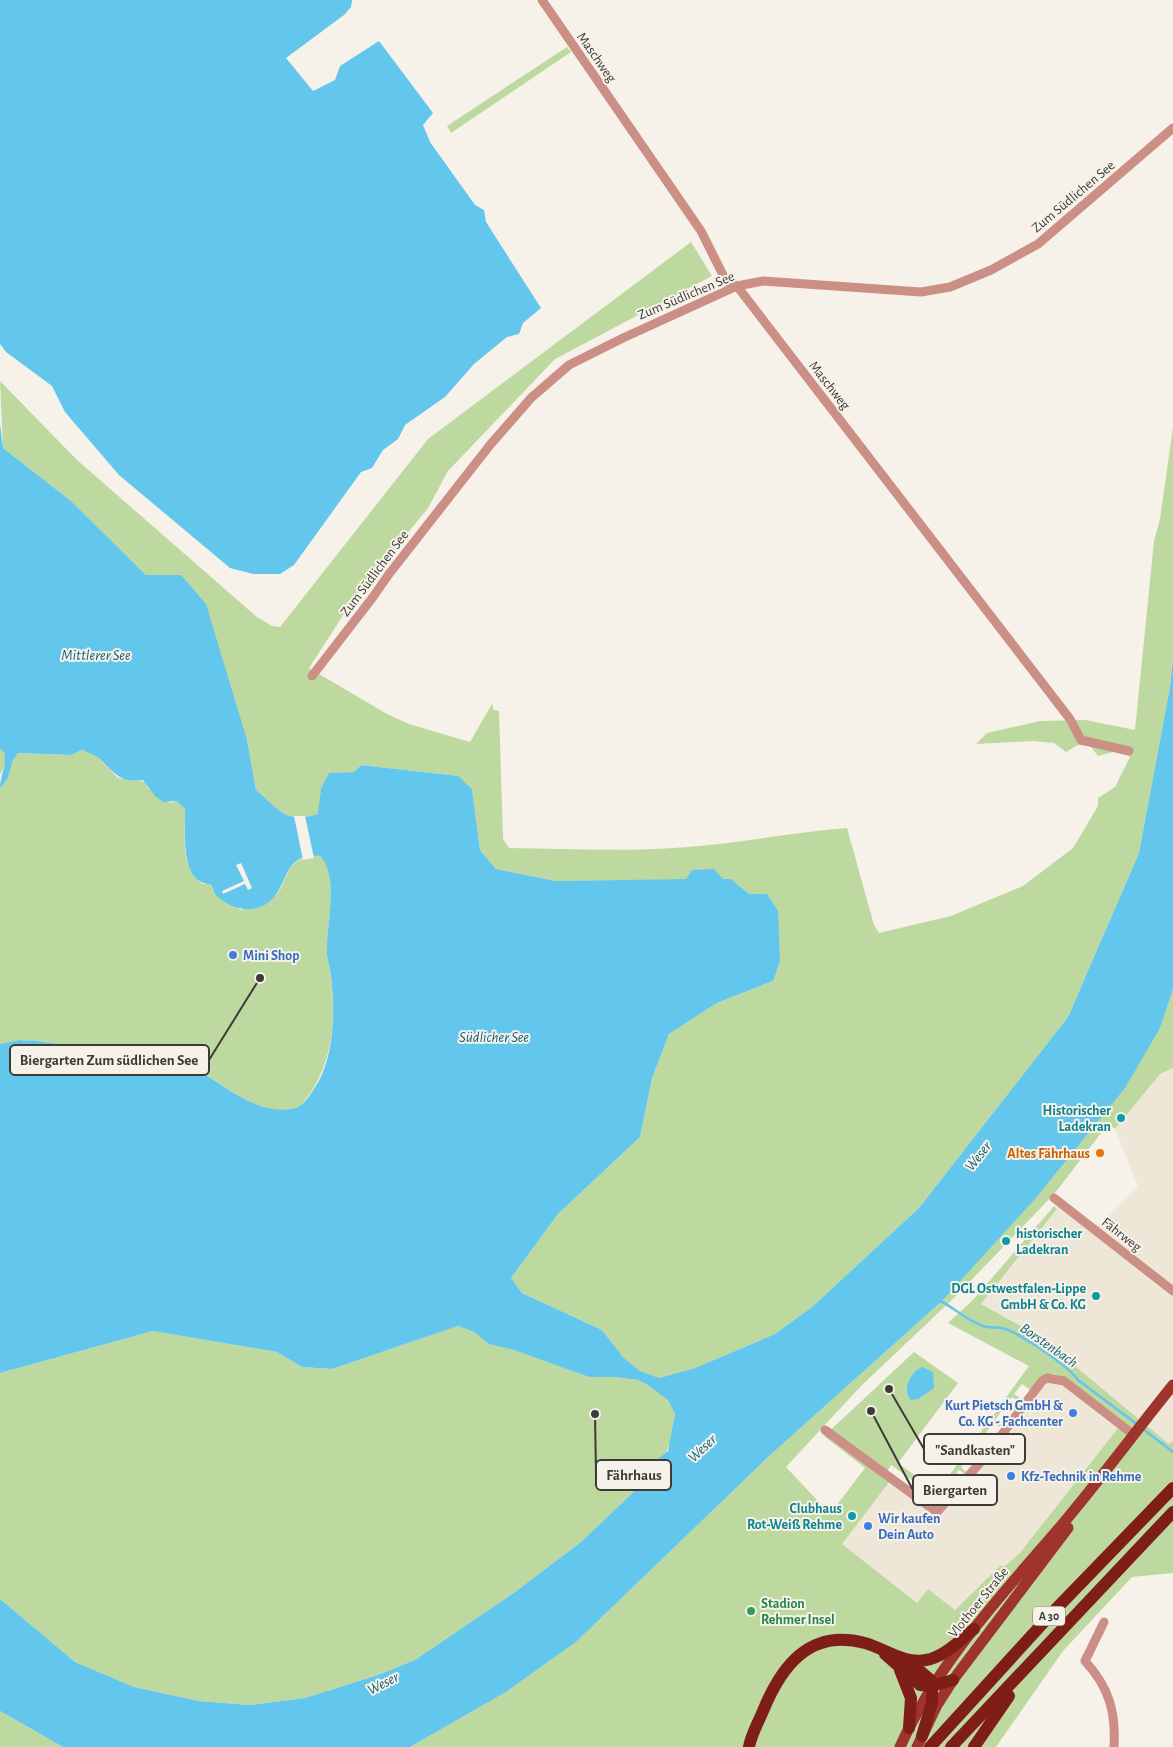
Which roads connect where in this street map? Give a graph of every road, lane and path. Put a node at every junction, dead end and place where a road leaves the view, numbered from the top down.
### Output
1 (542, 0) edge
2 (1173, 128) edge
3 (737, 286) junction
4 (314, 675) dead end
5 (1128, 751) dead end
6 (1054, 1198) dead end
7 (1173, 1291) edge
8 (1173, 1385) edge
9 (825, 1430) dead end
10 (1134, 1435) junction
11 (1094, 1487) junction
12 (1173, 1488) edge
13 (1173, 1512) edge
14 (1104, 1622) dead end
15 (1064, 1626) junction
16 (974, 1629) junction
17 (902, 1663) junction
18 (953, 1680) junction
19 (932, 1686) junction
20 (909, 1728) junction
21 (919, 1742) edge
22 (749, 1747) edge
23 (900, 1747) edge
24 (930, 1747) edge
25 (951, 1747) edge
26 (974, 1747) edge
27 (1114, 1747) edge

1 - 3 street, Maschweg
2 - 3 street, Zum Südlichen See
3 - 4 street, Zum Südlichen See
3 - 5 street, Maschweg
6 - 7 street, Fährweg
8 - 10 main road, Vlothoer Straße
9 - 10 street
10 - 11 main road, Vlothoer Straße
11 - 16 main road, Vlothoer Straße
11 - 18 main road, Vlothoer Straße
12 - 24 highway, A 30
13 - 15 highway, A 30
14 - 27 street
15 - 25 highway, A 30
15 - 26 highway
16 - 17 highway
16 - 19 main road, Vlothoer Straße
17 - 19 highway
17 - 20 highway
17 - 22 highway
18 - 19 highway
18 - 21 main road, Vlothoer Straße
19 - 20 main road, Vlothoer Straße
19 - 21 highway
20 - 23 main road, Vlothoer Straße

